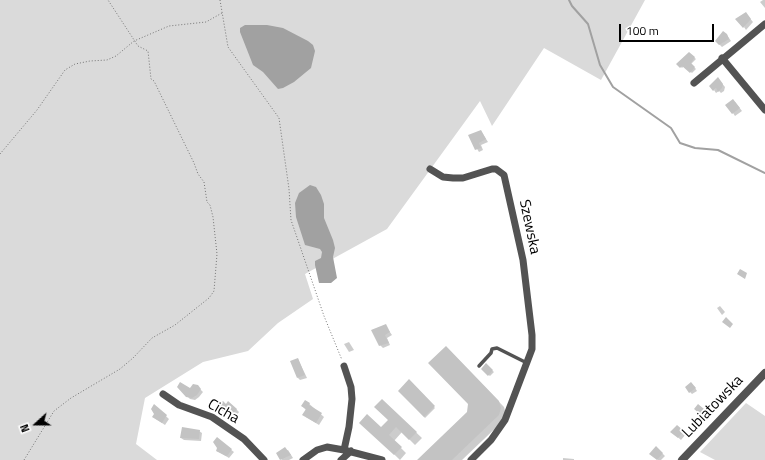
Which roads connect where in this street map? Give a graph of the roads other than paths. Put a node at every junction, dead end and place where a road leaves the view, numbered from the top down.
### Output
1 (765, 24) edge
2 (722, 58) junction
3 (694, 83) dead end
4 (765, 110) edge
5 (430, 169) dead end
6 (527, 363) junction
7 (344, 366) road end
8 (479, 366) dead end
9 (765, 373) edge
10 (163, 394) dead end
11 (347, 451) junction
12 (264, 460) edge
13 (303, 460) edge
14 (341, 460) edge
15 (382, 460) edge
16 (471, 460) edge
17 (682, 460) edge

1 - 2 street
2 - 3 street
2 - 4 street
5 - 6 street, Szewska
6 - 8 lane
6 - 16 street, Szewska
7 - 11 street
9 - 17 street, Lubiatowska
10 - 12 street, Cicha
11 - 13 street
11 - 14 street
11 - 15 street

